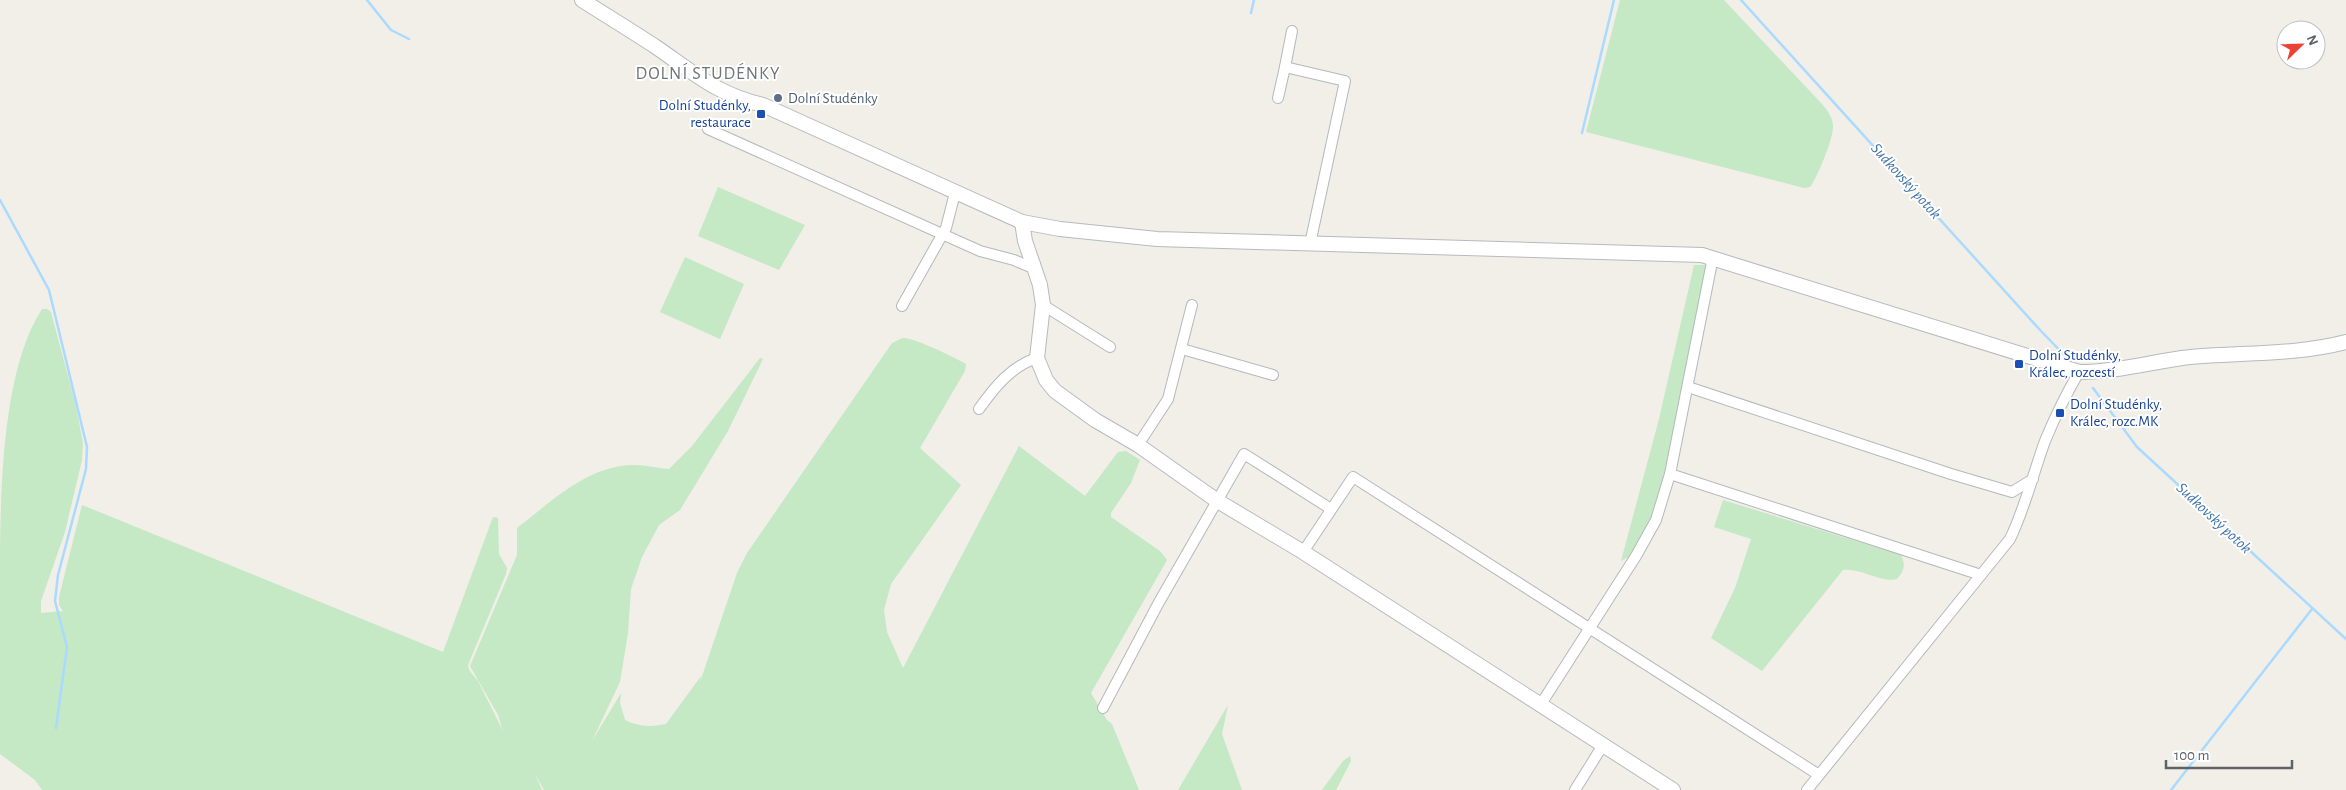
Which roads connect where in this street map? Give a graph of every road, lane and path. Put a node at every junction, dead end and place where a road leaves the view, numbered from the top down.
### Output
1 (582, 0) edge
2 (1292, 31) dead end
3 (1285, 67) junction
4 (1278, 98) dead end
5 (708, 128) dead end
6 (955, 193) junction
7 (1022, 222) junction
8 (943, 235) junction
9 (1310, 244) junction
10 (1713, 257) junction
11 (1035, 264) junction
12 (1043, 305) junction
13 (902, 306) dead end
14 (1192, 306) dead end
15 (2346, 342) edge
16 (1110, 348) dead end
17 (1182, 349) junction
18 (1037, 358) junction
19 (2079, 372) junction
20 (1273, 375) dead end
21 (1688, 387) junction
22 (979, 409) dead end
23 (1138, 445) junction
24 (1670, 474) junction
25 (2032, 479) junction
26 (1216, 500) junction
27 (1331, 509) junction
28 (1303, 552) junction
29 (1981, 575) junction
30 (1590, 628) junction
31 (1541, 704) junction
32 (1103, 708) dead end
33 (1603, 746) junction
34 (1818, 775) junction
35 (1575, 790) edge
36 (1673, 790) edge
37 (1807, 790) edge

1 - 6 street
2 - 3 street
3 - 4 street
3 - 9 street
5 - 8 street
6 - 7 street
6 - 8 street
7 - 9 street
7 - 11 street
8 - 11 street
8 - 13 street
9 - 10 street
10 - 19 street
10 - 21 street
11 - 12 street
12 - 16 street
12 - 18 street
14 - 17 street
15 - 19 street
17 - 20 street
17 - 23 street
18 - 22 street
18 - 23 street
19 - 25 street
21 - 24 street
21 - 25 street
23 - 26 street
24 - 29 street
24 - 30 street
25 - 29 street
26 - 27 street
26 - 28 street
26 - 32 street
27 - 28 street
27 - 30 street
28 - 31 street
29 - 34 street
30 - 31 street
30 - 34 street
31 - 33 street
33 - 35 street
33 - 36 street
34 - 37 street

